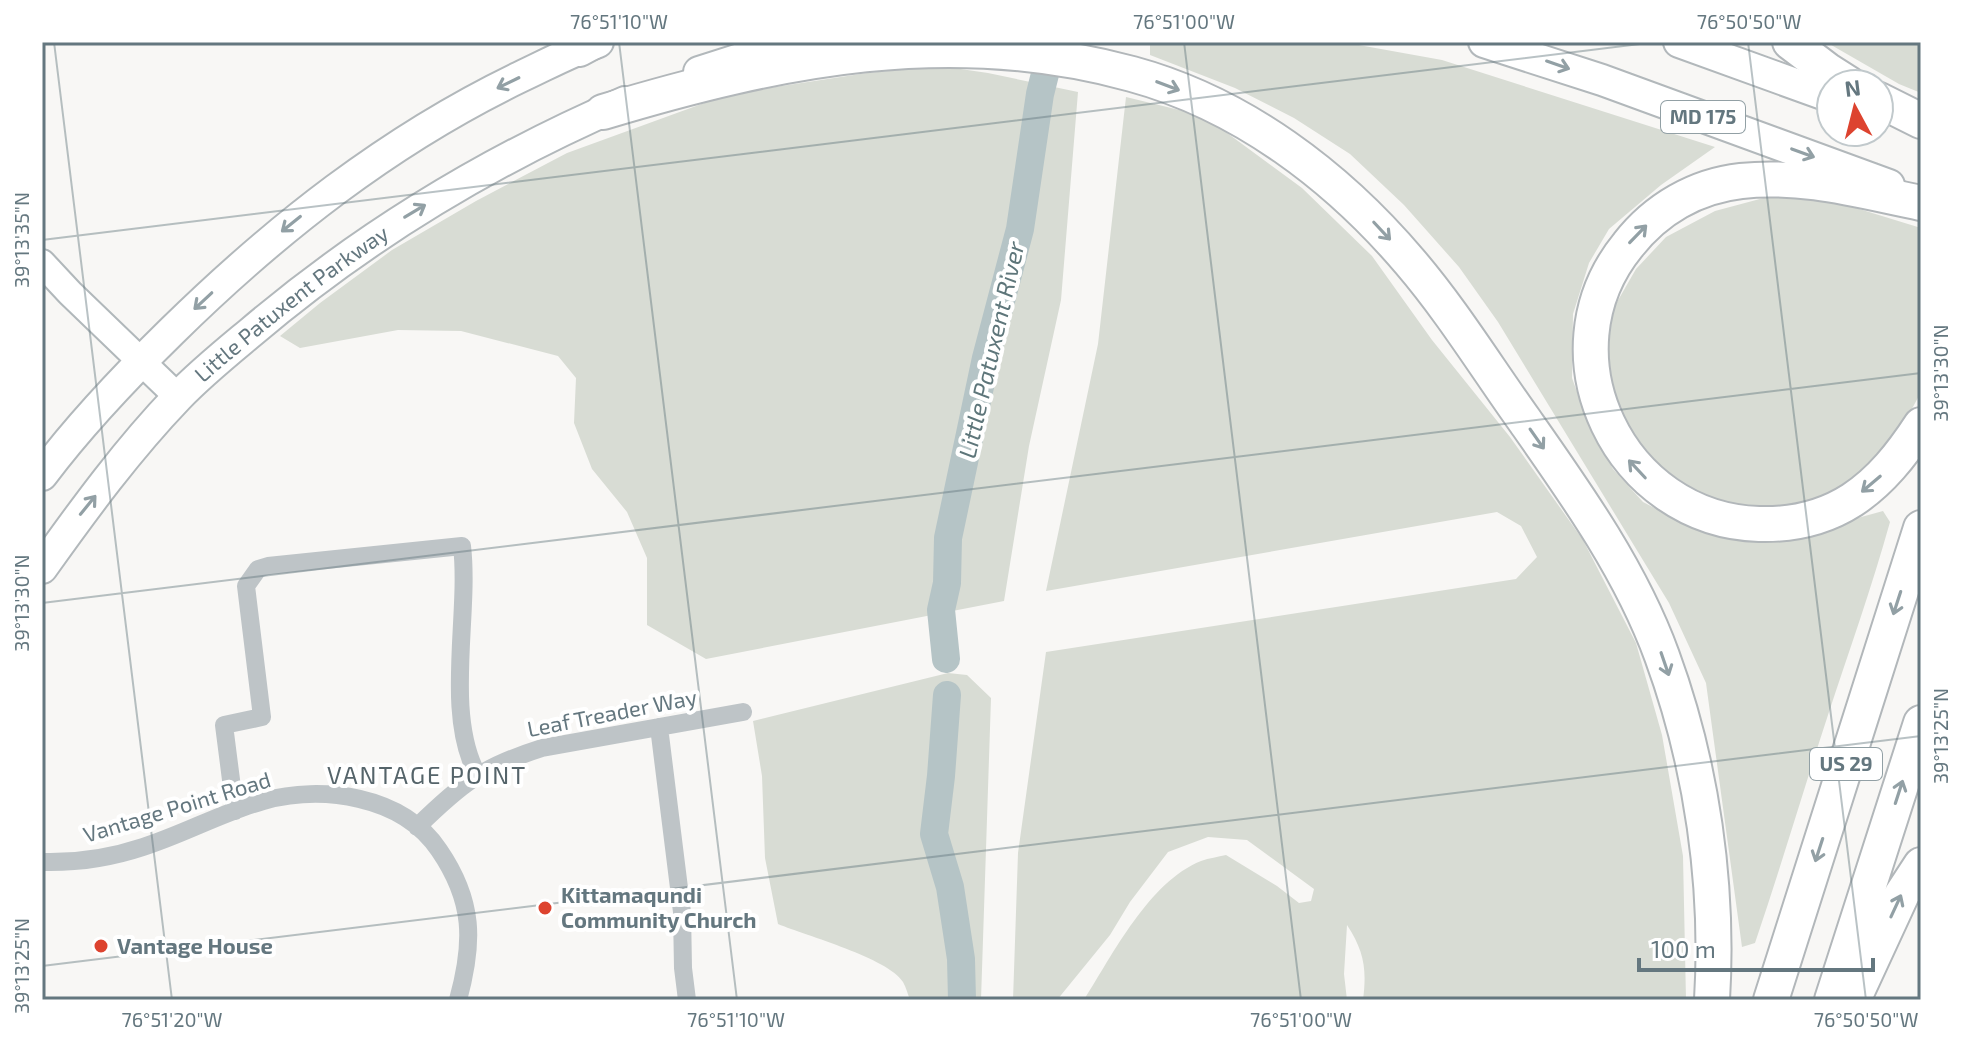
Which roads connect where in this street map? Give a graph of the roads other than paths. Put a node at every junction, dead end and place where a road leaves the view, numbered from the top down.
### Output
1 (793, 42) edge
2 (1484, 42) edge
3 (1679, 42) edge
4 (1790, 42) edge
5 (589, 44) edge
6 (1827, 68) edge
7 (1815, 91) edge
8 (1895, 108) edge
9 (603, 112) junction
10 (1895, 120) edge
11 (1921, 121) edge
12 (1921, 129) edge
13 (1921, 200) edge
14 (42, 263) edge
15 (140, 362) junction
16 (178, 397) junction
17 (1921, 425) edge
18 (42, 475) edge
19 (1921, 528) edge
20 (42, 568) edge
21 (743, 712) dead end
22 (1921, 723) edge
23 (659, 727) junction
24 (477, 774) junction
25 (235, 811) junction
26 (417, 827) junction
27 (42, 862) edge
28 (1921, 865) edge
29 (458, 1000) edge
30 (687, 1000) edge
31 (1712, 1000) edge
32 (1771, 1000) edge
33 (1832, 1000) edge
34 (1853, 1000) edge

1 - 9 main road, Little Patuxent Parkway
2 -> 13 main road, MD 175
3 - 7 main road
4 - 6 highway
5 -> 15 main road
8 - 11 highway
16 -> 9 main road, Little Patuxent Parkway
9 -> 31 highway
10 - 12 main road
17 -> 13 highway
14 - 15 main road
15 - 16 main road
15 - 18 main road
20 -> 16 main road, Little Patuxent Parkway
19 -> 32 highway, US 29
21 - 23 street, Leaf Treader Way
33 -> 22 highway, US 29
23 - 24 street, Leaf Treader Way
23 - 30 street
24 - 25 street
24 - 26 street, Leaf Treader Way
25 - 26 street, Vantage Point Road
25 - 27 street, Vantage Point Road
26 - 29 street, Vantage Point Road
34 -> 28 highway

